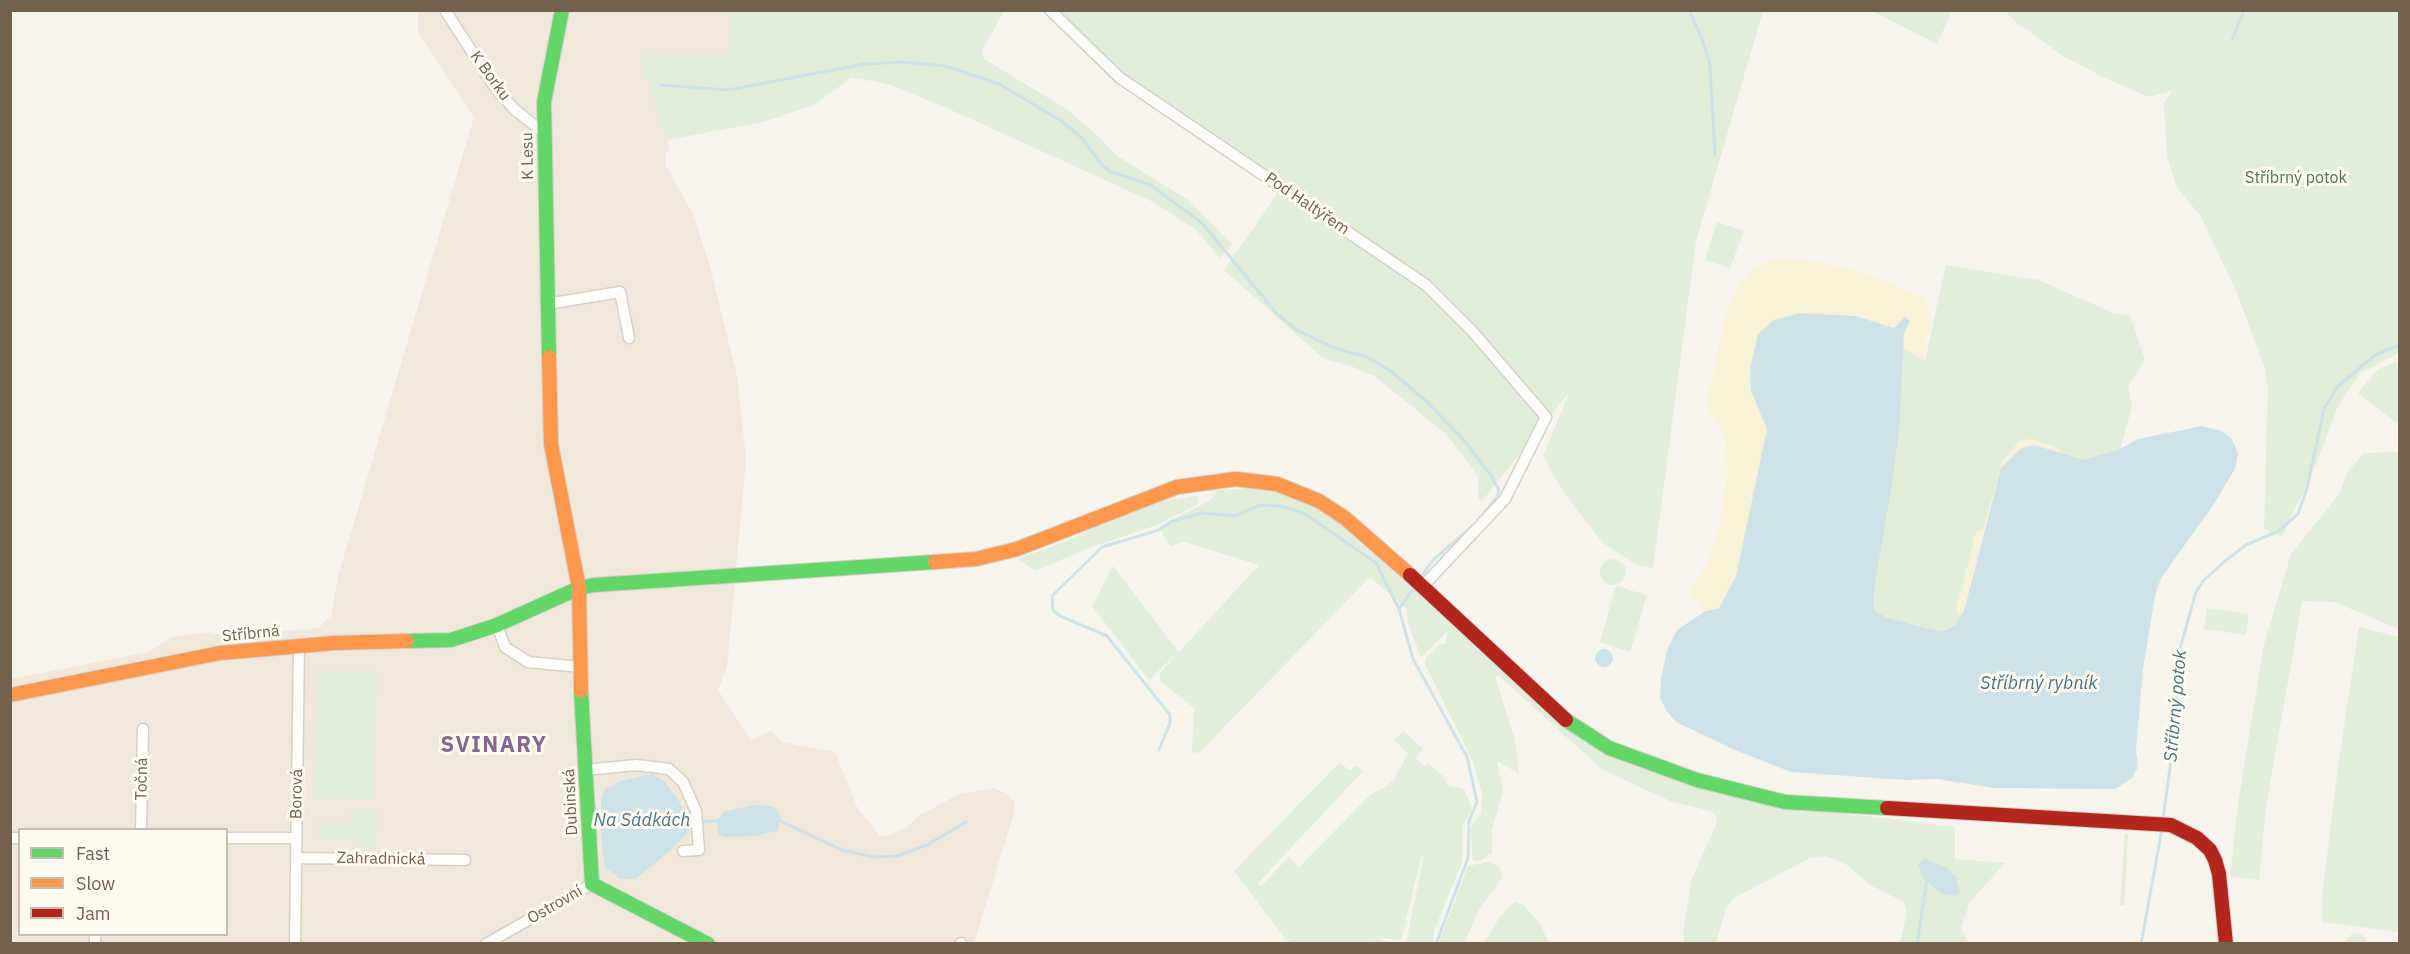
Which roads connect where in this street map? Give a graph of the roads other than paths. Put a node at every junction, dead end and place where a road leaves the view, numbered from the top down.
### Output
1 (446, 10) edge
2 (562, 10) edge
3 (1050, 10) edge
4 (544, 133) junction
5 (547, 304) junction
6 (629, 338) dead end
7 (1423, 586) junction
8 (579, 588) junction
9 (497, 625) junction
10 (299, 645) junction
11 (580, 667) junction
12 (10, 695) edge
13 (143, 729) dead end
14 (585, 770) junction
15 (141, 828) edge
16 (228, 838) edge
17 (296, 838) junction
18 (683, 851) dead end
19 (297, 858) junction
20 (465, 860) dead end
21 (592, 884) junction
22 (295, 944) edge
23 (486, 944) edge
24 (708, 944) edge
25 (2226, 944) edge

1 - 4 street, K Borku
2 - 4 street, K Lesu
3 - 7 street, Pod Haltýřem
4 - 5 street, K Lesu
5 - 6 street
5 - 8 street, K Lesu
7 - 8 street, Stříbrná
7 - 25 street, Stříbrná
8 - 9 street, Stříbrná
8 - 11 street, Dubinská
9 - 10 street, Stříbrná
9 - 11 street
10 - 12 street, Stříbrná
10 - 17 street, Borová
11 - 14 street, Dubinská
13 - 15 street, Točná
14 - 18 street
14 - 21 street, Dubinská
16 - 17 street
17 - 19 street, Borová
19 - 20 street, Zahradnická
19 - 22 street, Borová
21 - 23 street, Ostrovní
21 - 24 street

